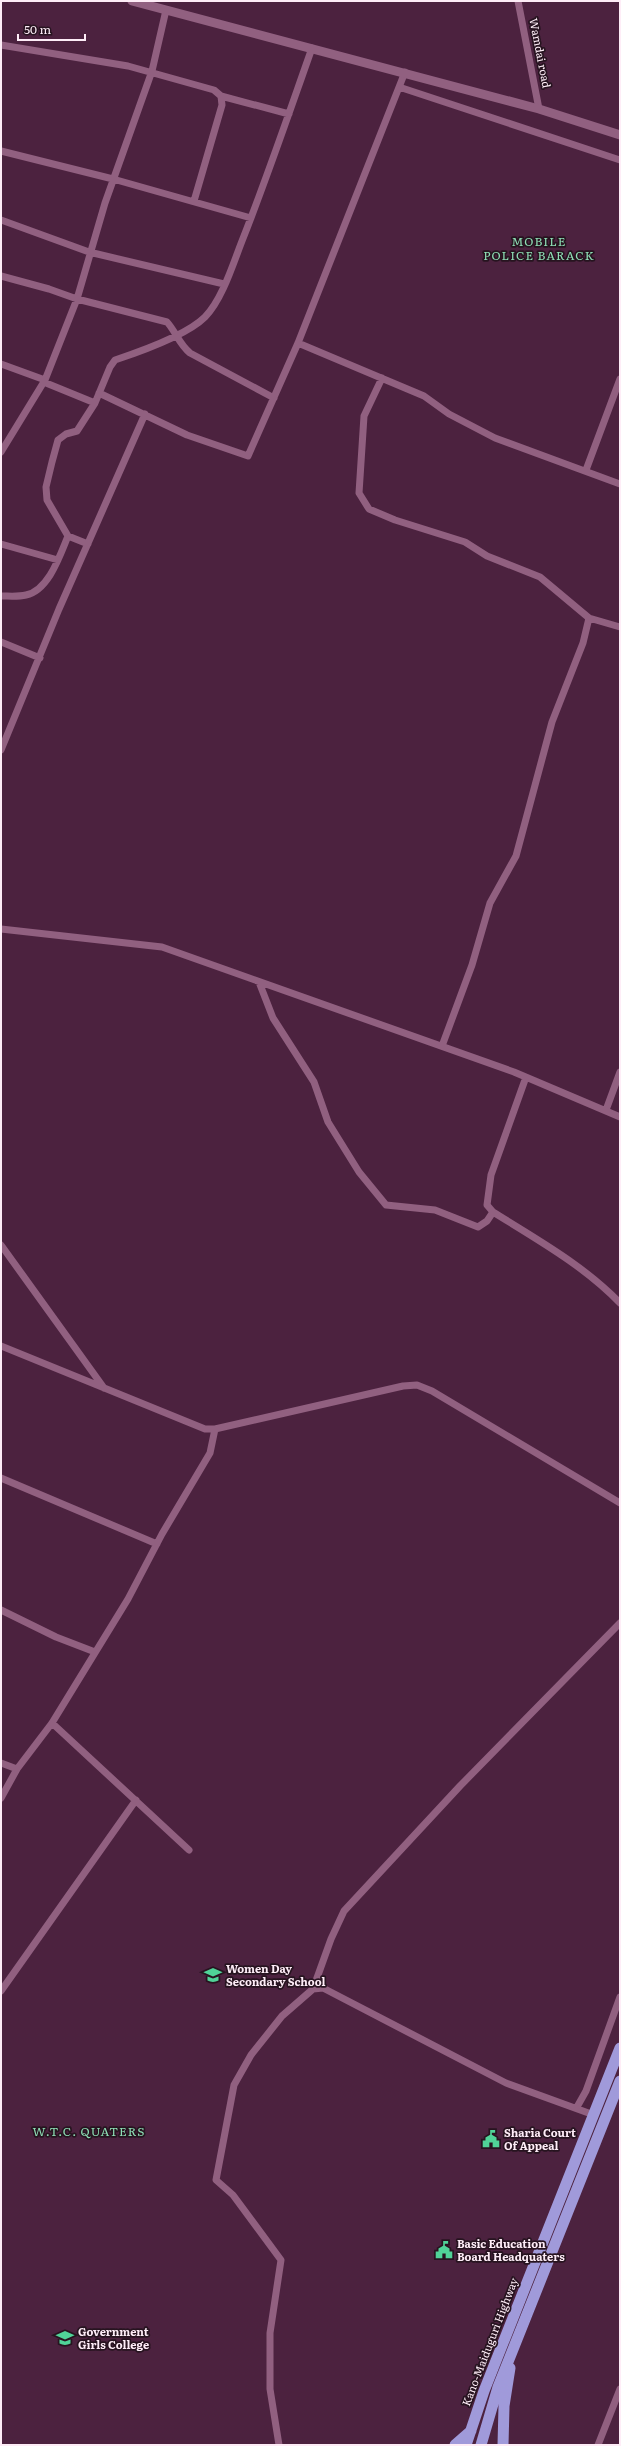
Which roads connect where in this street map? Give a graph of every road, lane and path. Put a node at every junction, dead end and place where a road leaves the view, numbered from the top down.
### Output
1 (132, 1) edge
2 (518, 1) edge
3 (166, 10) junction
4 (1, 45) edge
5 (312, 48) junction
6 (152, 71) junction
7 (405, 72) junction
8 (399, 87) junction
9 (221, 96) junction
10 (539, 108) junction
11 (289, 114) junction
12 (620, 135) edge
13 (1, 151) edge
14 (620, 160) edge
15 (113, 179) junction
16 (194, 201) junction
17 (251, 218) junction
18 (1, 220) edge
19 (89, 252) junction
20 (1, 276) edge
21 (224, 284) junction
22 (77, 300) junction
23 (175, 336) junction
24 (298, 343) junction
25 (1, 364) edge
26 (382, 378) junction
27 (620, 379) edge
28 (45, 380) junction
29 (99, 393) junction
30 (618, 394) edge
31 (274, 398) junction
32 (95, 403) junction
33 (145, 414) junction
34 (1, 452) edge
35 (586, 470) junction
36 (620, 484) edge
37 (68, 536) junction
38 (1, 544) edge
39 (88, 544) junction
40 (58, 560) junction
41 (1, 596) edge
42 (589, 618) junction
43 (620, 627) edge
44 (1, 642) edge
45 (40, 658) junction
46 (1, 750) edge
47 (1, 929) edge
48 (258, 982) junction
49 (442, 1046) junction
50 (620, 1072) edge
51 (526, 1077) junction
52 (606, 1110) junction
53 (620, 1117) edge
54 (493, 1212) junction
55 (1, 1245) edge
56 (620, 1303) edge
57 (1, 1346) edge
58 (104, 1388) junction
59 (215, 1429) junction
60 (1, 1478) edge
61 (620, 1503) edge
62 (157, 1544) junction
63 (1, 1610) edge
64 (620, 1623) edge
65 (95, 1652) junction
66 (52, 1723) junction
67 (1, 1763) edge
68 (17, 1769) junction
69 (1, 1798) edge
70 (136, 1800) junction
71 (189, 1850) dead end
72 (313, 1989) junction
73 (1, 1991) edge
74 (620, 1997) edge
75 (620, 2048) edge
76 (620, 2081) edge
77 (577, 2107) junction
78 (594, 2115) junction
79 (514, 2345) junction
80 (620, 2389) edge
81 (472, 2429) junction
82 (279, 2445) edge
83 (455, 2445) edge
84 (466, 2445) edge
85 (481, 2445) edge
86 (503, 2445) edge
87 (598, 2445) edge

1 - 3 street
2 - 10 street, Wamdai road
3 - 5 street
3 - 6 street
4 - 6 street
5 - 7 street
5 - 11 street
6 - 9 street
6 - 15 street
7 - 8 street
7 - 10 street
8 - 14 street
8 - 24 street
9 - 11 street
9 - 16 street
10 - 12 street
11 - 17 street
13 - 15 street
15 - 16 street
15 - 19 street
16 - 17 street
17 - 21 street
18 - 19 street
19 - 21 street
19 - 22 street
20 - 22 street
21 - 23 street
22 - 23 street
22 - 28 street
23 - 29 street
23 - 31 street
24 - 26 street
24 - 31 street
25 - 28 street
26 - 35 street
26 - 42 street
27 - 30 street
28 - 32 street
28 - 34 street
29 - 32 street
29 - 33 street
30 - 35 street
31 - 33 street
32 - 37 street
33 - 39 street
35 - 36 street
37 - 39 street
37 - 40 street
38 - 40 street
39 - 45 street
40 - 41 street
42 - 43 street
42 - 49 street
44 - 45 street
45 - 46 street
47 - 48 street
48 - 49 street
48 - 54 street
49 - 51 street
50 - 52 street
51 - 52 street
51 - 54 street
52 - 53 street
54 - 56 street
55 - 58 street
57 - 58 street
58 - 59 street
59 - 61 street
59 - 62 street
60 - 62 street
62 - 65 street
63 - 65 street
64 - 72 street
65 - 66 street
66 - 68 street
66 - 70 street
67 - 68 street
68 - 69 street
70 - 71 street
70 - 73 street
72 - 77 street
72 - 82 street
74 - 77 street
75 - 78 highway, Kano-Maiduguri Highway
76 - 79 highway, Kano-Maiduguri Highway
77 - 78 street
78 - 81 highway, Kano-Maiduguri Highway
79 - 85 highway, Kano-Maiduguri Highway
79 - 86 highway
80 - 87 street
81 - 83 highway
81 - 84 highway, Kano-Maiduguri Highway

